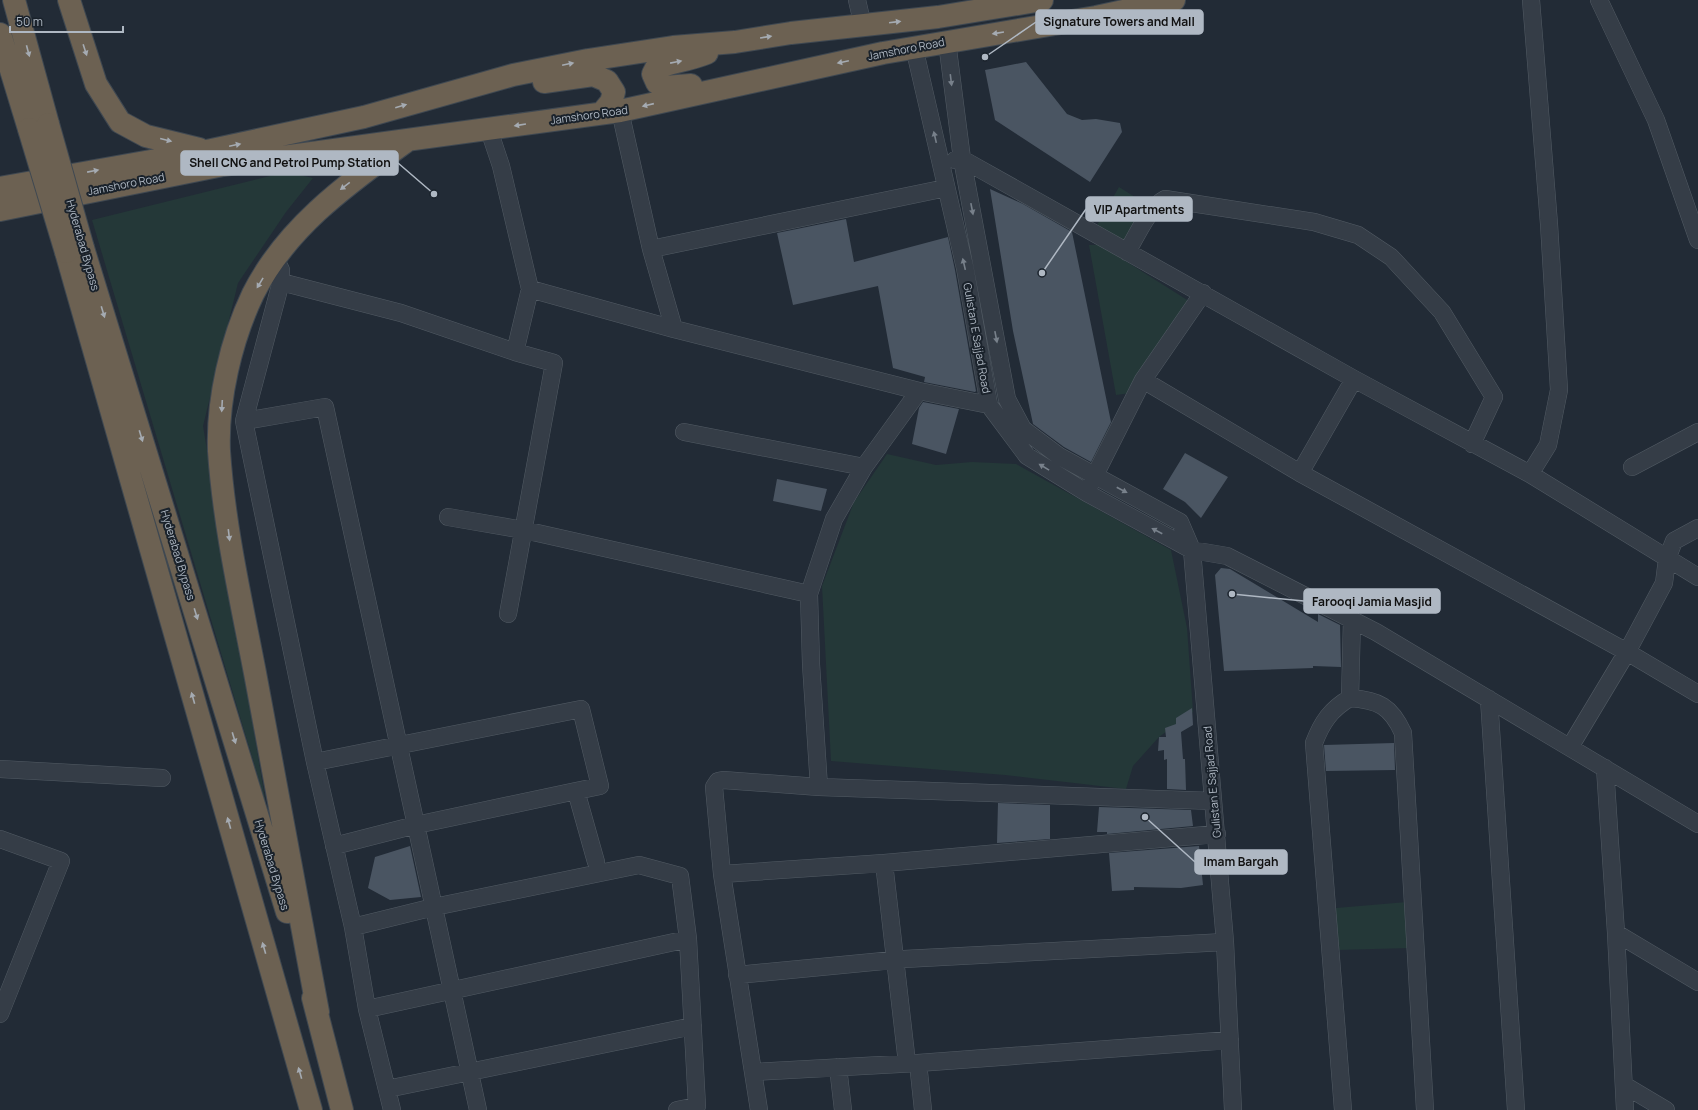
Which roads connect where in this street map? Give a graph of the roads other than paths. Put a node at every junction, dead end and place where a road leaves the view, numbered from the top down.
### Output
1 (14, 0) edge
2 (69, 0) edge
3 (857, 0) edge
4 (1174, 0) edge
5 (1531, 0) edge
6 (1598, 0) edge
7 (1030, 1) edge
8 (863, 26) junction
9 (0, 34) edge
10 (735, 42) junction
11 (947, 42) junction
12 (914, 47) junction
13 (782, 75) junction
14 (457, 91) junction
15 (611, 112) junction
16 (39, 127) junction
17 (489, 130) junction
18 (410, 138) junction
19 (207, 151) junction
20 (962, 159) junction
21 (940, 162) junction
22 (0, 188) edge
23 (946, 188) junction
24 (0, 210) edge
25 (1694, 215) edge
26 (1698, 240) edge
27 (652, 249) junction
28 (74, 250) junction
29 (1127, 252) junction
30 (275, 258) junction
31 (281, 282) junction
32 (530, 289) junction
33 (1203, 292) junction
34 (674, 329) junction
35 (515, 352) junction
36 (1354, 379) junction
37 (1143, 380) junction
38 (919, 391) junction
39 (989, 405) junction
40 (244, 421) junction
41 (684, 432) dead end
42 (1698, 432) edge
43 (1472, 444) junction
44 (864, 467) junction
45 (1632, 467) dead end
46 (1300, 473) junction
47 (1530, 474) junction
48 (1095, 476) junction
49 (1087, 493) junction
50 (448, 517) dead end
51 (1698, 528) edge
52 (524, 530) junction
53 (1192, 550) junction
54 (1667, 559) junction
55 (1698, 577) edge
56 (809, 594) junction
57 (508, 614) dead end
58 (1352, 619) junction
59 (1627, 652) junction
60 (1698, 694) edge
61 (1350, 698) junction
62 (1489, 699) junction
63 (398, 744) junction
64 (1570, 746) junction
65 (315, 762) junction
66 (1605, 768) junction
67 (0, 769) edge
68 (162, 778) dead end
69 (818, 787) junction
70 (576, 791) junction
71 (1213, 801) junction
72 (1698, 824) edge
73 (416, 826) junction
74 (1217, 834) junction
75 (0, 839) edge
76 (334, 846) junction
77 (596, 862) dead end
78 (884, 863) junction
79 (722, 874) junction
80 (434, 908) junction
81 (353, 927) junction
82 (1616, 933) junction
83 (688, 939) junction
84 (1226, 942) junction
85 (894, 960) junction
86 (737, 975) junction
87 (1698, 982) edge
88 (452, 989) junction
89 (367, 1008) junction
90 (318, 1012) junction
91 (0, 1014) edge
92 (693, 1026) junction
93 (1230, 1040) junction
94 (912, 1063) junction
95 (838, 1067) junction
96 (470, 1071) junction
97 (753, 1072) junction
98 (1624, 1085) junction
99 (387, 1089) junction
100 (311, 1110) edge
101 (342, 1110) edge
102 (392, 1110) edge
103 (478, 1110) edge
104 (677, 1110) edge
105 (759, 1110) edge
106 (843, 1110) edge
107 (923, 1110) edge
108 (1233, 1110) edge
109 (1343, 1110) edge
110 (1425, 1110) edge
111 (1516, 1110) edge
112 (1626, 1110) edge
113 (1666, 1110) edge

1 -> 16 highway, Hyderabad Bypass
2 -> 19 highway
3 - 8 street
4 -> 11 highway, Jamshoro Road
5 - 47 street
6 - 25 street
8 -> 7 highway, Jamshoro Road
10 -> 8 highway, Jamshoro Road
9 - 16 highway, Hyderabad Bypass
13 -> 10 highway
14 -> 10 highway, Jamshoro Road
11 - 12 highway, Jamshoro Road
11 -> 20 street, Gulistan E Sajjad Road
12 -> 13 highway, Jamshoro Road
21 -> 12 street, Gulistan E Sajjad Road
13 -> 15 highway, Jamshoro Road
14 - 15 highway
19 -> 14 highway, Jamshoro Road
15 -> 17 highway, Jamshoro Road
15 - 27 street
16 - 28 highway, Hyderabad Bypass, bridge
17 - 18 highway, Jamshoro Road
17 - 32 street
18 - 24 highway, Jamshoro Road
18 -> 30 highway
22 -> 19 highway, Jamshoro Road
20 - 21 street
20 - 29 street
20 -> 48 street, Gulistan E Sajjad Road
21 - 23 street, Gulistan E Sajjad Road
23 - 27 street
39 -> 23 street, Gulistan E Sajjad Road
25 - 26 street
27 - 34 street
28 -> 90 highway, Hyderabad Bypass
100 -> 28 highway, Hyderabad Bypass
29 - 33 street
29 - 43 street
30 - 31 street
30 -> 90 highway
31 - 35 street
31 - 40 street
32 - 34 street
32 - 35 street
33 - 36 street
33 - 37 street
34 - 38 street
35 - 52 street
36 - 43 street
36 - 46 street
37 - 46 street
37 - 48 street
38 - 39 street
38 - 44 street
49 -> 39 street, Gulistan E Sajjad Road
40 - 63 street
40 - 65 street
41 - 44 street
42 - 45 street
43 - 47 street
44 - 56 street
46 - 59 street
47 - 54 street
48 - 49 street
48 -> 53 street, Gulistan E Sajjad Road
53 -> 49 street, Gulistan E Sajjad Road
50 - 52 street
51 - 54 street
52 - 56 street
52 - 57 street
53 - 58 street
53 - 71 street, Gulistan E Sajjad Road
54 - 55 street
54 - 59 street
56 - 69 street
58 - 61 street
58 - 62 street
59 - 60 street
59 - 64 street
61 - 109 street
61 - 110 street
62 - 64 street
62 - 111 street
63 - 65 street
63 - 70 street
63 - 73 street
64 - 66 street
65 - 76 street
66 - 72 street
66 - 82 street
67 - 68 street
69 - 71 street
69 - 79 street
70 - 73 street
70 - 77 street
71 - 74 street, Gulistan E Sajjad Road
73 - 76 street
73 - 80 street
74 - 78 street
74 - 84 street, Gulistan E Sajjad Road
75 - 91 street
76 - 81 street
78 - 79 street
78 - 85 street
79 - 86 street
80 - 81 street
80 - 83 street
80 - 88 street
81 - 89 street
82 - 87 street
82 - 98 street
83 - 88 street
83 - 92 street
84 - 85 street
84 - 93 street, Gulistan E Sajjad Road
85 - 86 street
85 - 94 street
86 - 97 street
88 - 89 street
88 - 96 street
89 - 99 street
90 - 101 highway, Hyderabad Bypass
92 - 96 street
92 - 104 street
93 - 94 street
93 - 108 street, Gulistan E Sajjad Road
94 - 95 street
94 - 107 street
95 - 97 street
95 - 106 street
96 - 99 street
96 - 103 street
97 - 105 street
98 - 112 street
98 - 113 street
99 - 102 street

